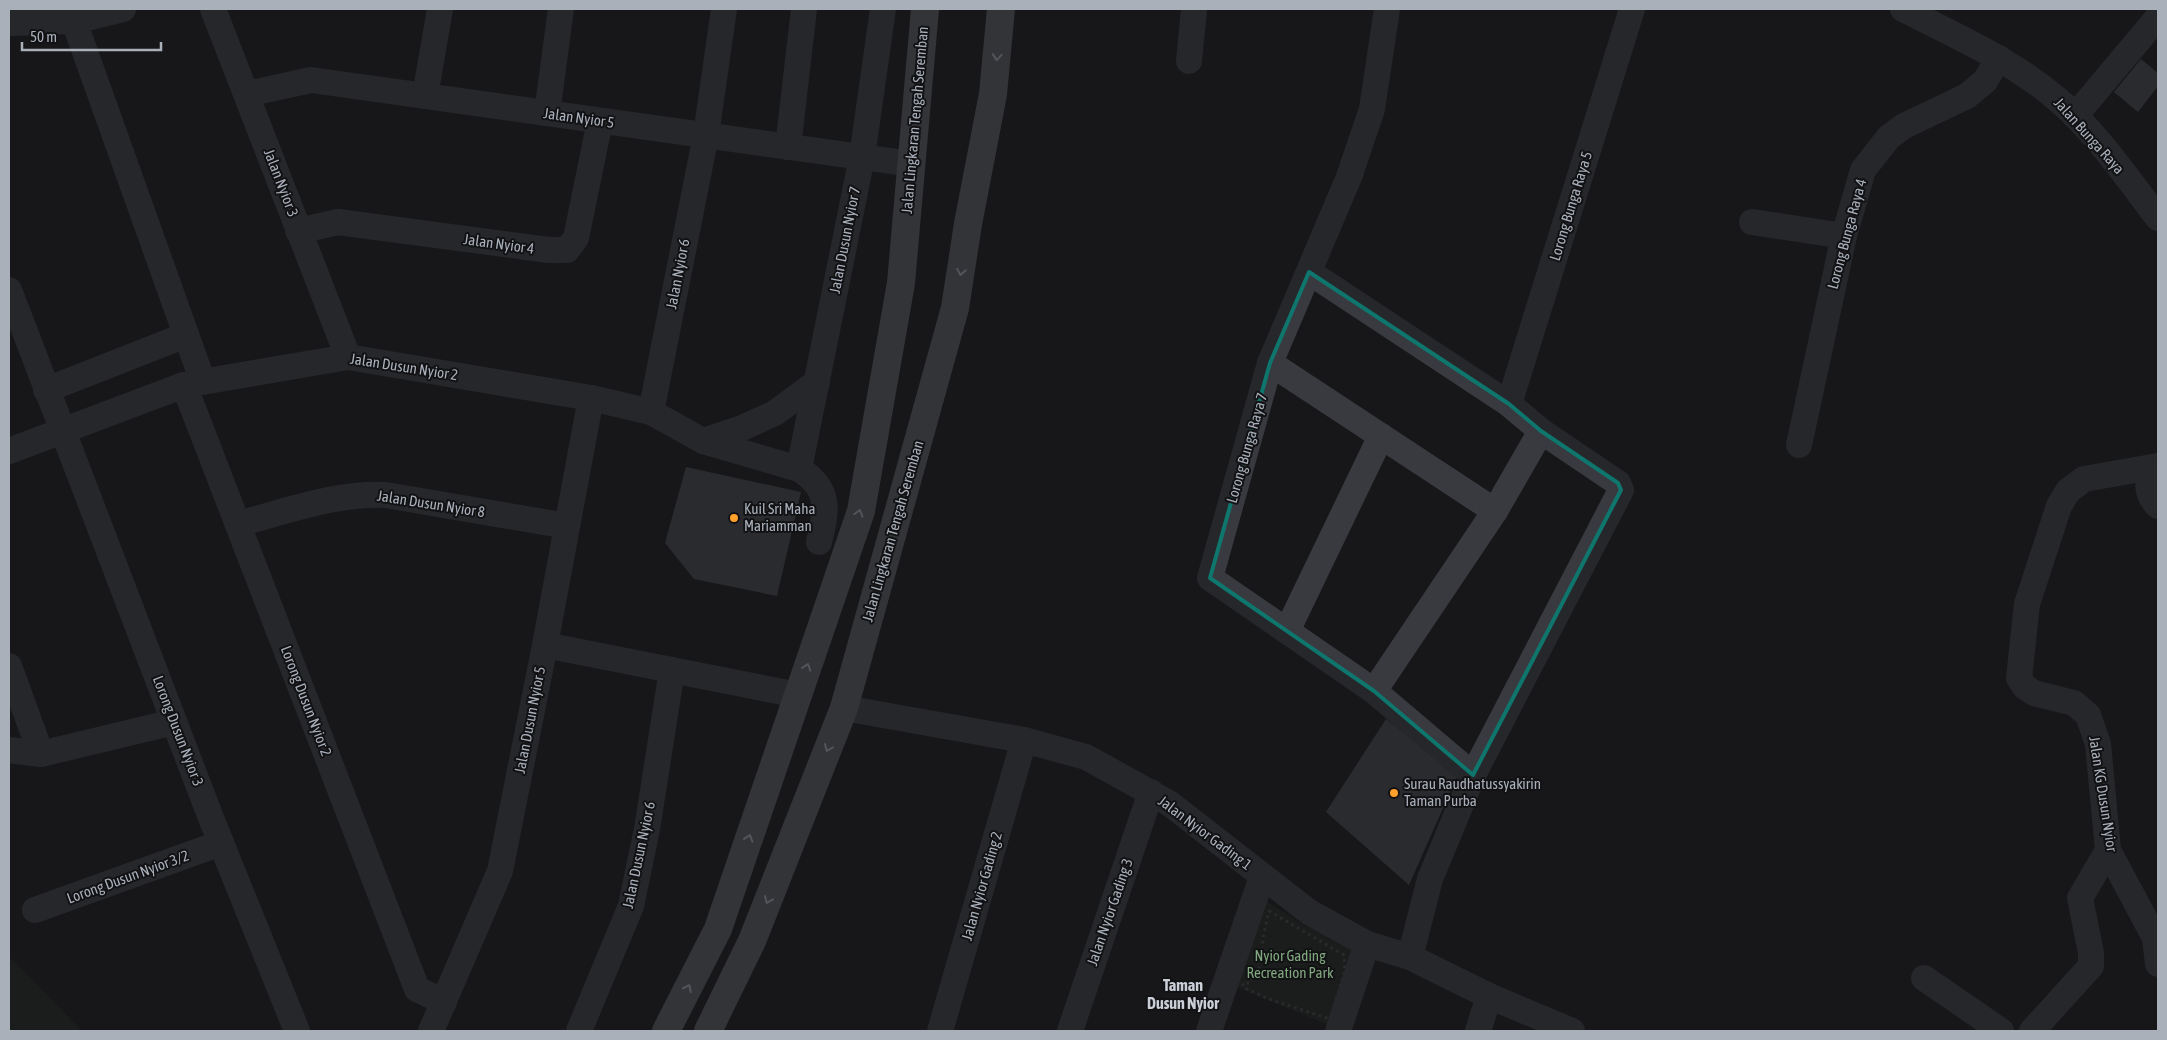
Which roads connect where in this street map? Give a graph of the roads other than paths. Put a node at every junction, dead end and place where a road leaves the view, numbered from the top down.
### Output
1 (123, 9) edge
2 (213, 9) edge
3 (440, 9) edge
4 (561, 9) edge
5 (724, 9) edge
6 (804, 9) edge
7 (883, 9) edge
8 (925, 9) edge
9 (1001, 9) edge
10 (1194, 9) edge
11 (1387, 9) edge
12 (1632, 9) edge
13 (1903, 9) edge
14 (2158, 18) edge
15 (74, 21) junction
16 (9, 22) edge
17 (1999, 58) junction
18 (1189, 61) dead end
19 (247, 94) junction
20 (425, 96) junction
21 (547, 113) junction
22 (2075, 116) junction
23 (600, 121) junction
24 (706, 135) junction
25 (788, 147) junction
26 (862, 157) junction
27 (912, 164) junction
28 (2158, 218) edge
29 (1752, 222) dead end
30 (298, 230) junction
31 (1844, 236) junction
32 (1309, 272) junction
33 (9, 290) edge
34 (186, 335) junction
35 (348, 357) junction
36 (1270, 362) junction
37 (817, 382) junction
38 (194, 383) junction
39 (46, 390) junction
40 (591, 398) junction
41 (1509, 404) junction
42 (651, 412) junction
43 (61, 431) junction
44 (1541, 432) junction
45 (1381, 436) junction
46 (702, 441) junction
47 (1799, 445) dead end
48 (9, 451) edge
49 (2158, 466) edge
50 (799, 469) junction
51 (2158, 470) edge
52 (2158, 506) edge
53 (1496, 511) junction
54 (238, 524) junction
55 (567, 526) junction
56 (819, 542) dead end
57 (1287, 631) junction
58 (545, 645) junction
59 (9, 666) edge
60 (672, 670) junction
61 (1374, 691) junction
62 (798, 695) junction
63 (844, 708) junction
64 (174, 722) junction
65 (1024, 740) junction
66 (9, 750) edge
67 (42, 754) junction
68 (1473, 775) junction
69 (1150, 792) junction
70 (221, 843) junction
71 (2108, 850) junction
72 (1262, 877) junction
73 (35, 910) dead end
74 (1367, 944) junction
75 (1410, 957) junction
76 (2158, 964) edge
77 (1924, 978) dead end
78 (1489, 996) junction
79 (444, 1002) junction
80 (297, 1031) edge
81 (431, 1031) edge
82 (579, 1031) edge
83 (666, 1031) edge
84 (708, 1031) edge
85 (940, 1031) edge
86 (1070, 1031) edge
87 (1209, 1031) edge
88 (1338, 1031) edge
89 (1478, 1031) edge
90 (1572, 1031) edge
91 (2001, 1031) edge
92 (2032, 1031) edge

1 - 15 street
2 - 19 street, Jalan Nyior 3
3 - 20 street
4 - 21 street
5 - 24 street, Jalan Nyior 6
6 - 25 street
7 - 26 street, Jalan Dusun Nyior 7
8 - 27 main road, Jalan Lingkaran Tengah Seremban
9 -> 63 main road, Jalan Lingkaran Tengah Seremban
10 - 18 street
11 - 32 street, Lorong Bunga Raya 7
12 - 41 street, Lorong Bunga Raya 5
13 - 17 street, Jalan Bunga Raya
14 - 22 street
15 - 16 street
15 - 34 street, Lorong Dusun Nyior 2
17 - 22 street, Jalan Bunga Raya
17 - 31 street, Lorong Bunga Raya 4
19 - 20 street, Jalan Nyior 5
19 - 30 street, Jalan Nyior 3
20 - 21 street, Jalan Nyior 5
21 - 23 street, Jalan Nyior 5
22 - 28 street, Jalan Bunga Raya
23 - 24 street, Jalan Nyior 5
23 - 30 street, Jalan Nyior 4
24 - 25 street, Jalan Nyior 5
24 - 42 street, Jalan Nyior 6
25 - 26 street, Jalan Nyior 5
26 - 27 street, Jalan Nyior 5
26 - 37 street, Jalan Dusun Nyior 7
62 -> 27 main road, Jalan Lingkaran Tengah Seremban
29 - 31 street
30 - 35 street, Jalan Nyior 3
31 - 47 street, Lorong Bunga Raya 4
32 - 36 street, Lorong Bunga Raya 7
32 - 41 street
33 - 39 street, Lorong Dusun Nyior 3
34 - 38 street, Lorong Dusun Nyior 2
34 - 39 street
35 - 38 street, Jalan Dusun Nyior 2
35 - 40 street, Jalan Dusun Nyior 2
36 - 45 street
36 - 57 street, Lorong Bunga Raya 7
37 - 46 street
37 - 50 street, Jalan Dusun Nyior 7
38 - 43 street, Jalan Dusun Nyior 2
38 - 54 street, Lorong Dusun Nyior 2
39 - 43 street, Lorong Dusun Nyior 3
40 - 42 street, Jalan Dusun Nyior 2
40 - 55 street, Jalan Dusun Nyior 5
41 - 44 street
42 - 46 street, Jalan Dusun Nyior 2
43 - 48 street, Jalan Dusun Nyior 2
43 - 64 street, Lorong Dusun Nyior 3
44 - 53 street
44 - 68 street
45 - 53 street
45 - 57 street
46 - 50 street, Jalan Dusun Nyior 2
49 - 71 street, Jalan KG Dusun Nyior
50 - 56 street
51 - 52 street
53 - 61 street
54 - 55 street, Jalan Dusun Nyior 8
54 - 79 street, Lorong Dusun Nyior 2
55 - 58 street, Jalan Dusun Nyior 5
57 - 61 street, Lorong Bunga Raya 7
58 - 60 street
58 - 79 street, Jalan Dusun Nyior 5
59 - 67 street
60 - 62 street
60 - 82 street, Jalan Dusun Nyior 6
61 - 68 street, Lorong Bunga Raya 7
83 -> 62 main road, Jalan Lingkaran Tengah Seremban
63 - 65 street, Jalan Nyior Gading 1
63 -> 84 main road, Jalan Lingkaran Tengah Seremban
64 - 67 street
64 - 70 street, Lorong Dusun Nyior 3
65 - 69 street, Jalan Nyior Gading 1
65 - 85 street, Jalan Nyior Gading 2
66 - 67 street
68 - 75 street
69 - 72 street, Jalan Nyior Gading 1
69 - 86 street, Jalan Nyior Gading 3
70 - 73 street, Lorong Dusun Nyior 3/2
70 - 80 street, Lorong Dusun Nyior 3
71 - 76 street, Jalan KG Dusun Nyior
71 - 92 street
72 - 74 street, Jalan Nyior Gading 1
72 - 87 street
74 - 75 street, Jalan Nyior Gading 1
74 - 88 street
75 - 78 street, Jalan Nyior Gading 1
77 - 91 street
78 - 89 street
78 - 90 street, Jalan Nyior Gading 1
79 - 81 street, Jalan Dusun Nyior 5

